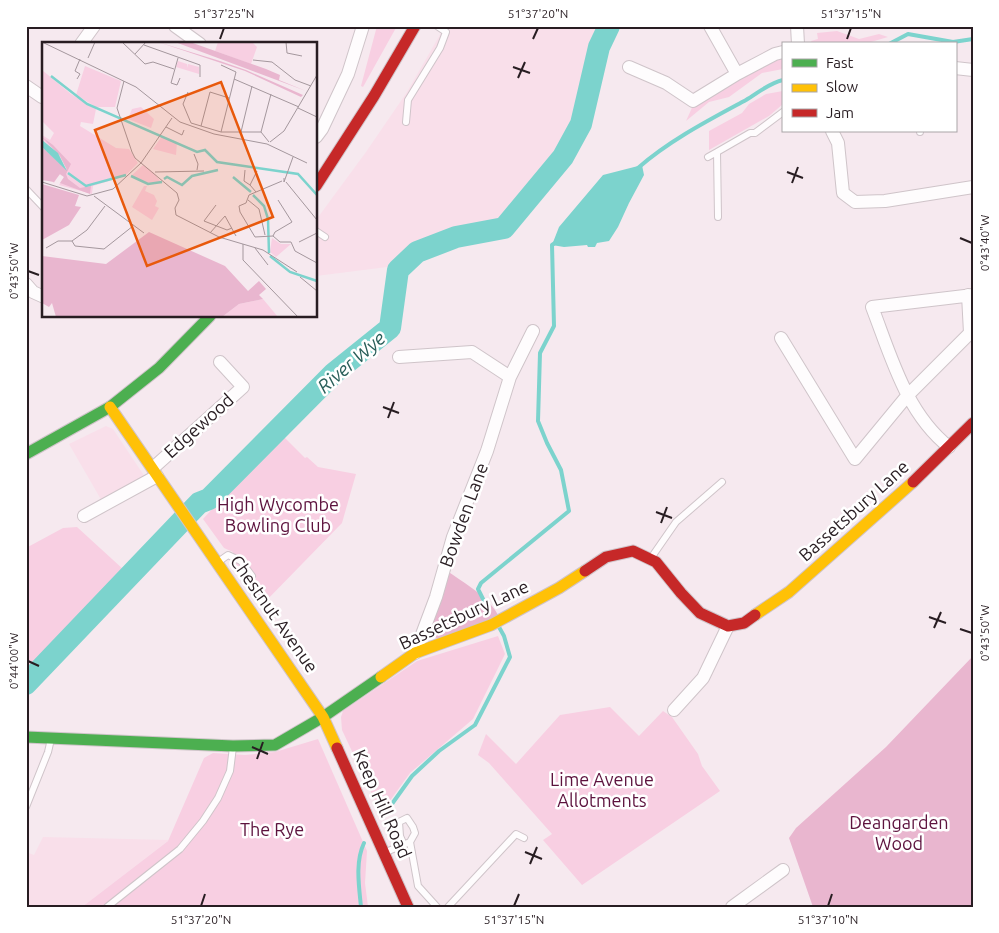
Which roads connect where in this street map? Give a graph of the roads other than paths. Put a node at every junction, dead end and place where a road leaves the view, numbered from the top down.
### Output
1 (94, 26) edge
2 (175, 26) edge
3 (363, 26) edge
4 (415, 26) edge
5 (437, 26) edge
6 (710, 26) edge
7 (798, 26) edge
8 (82, 42) edge
9 (197, 42) edge
10 (798, 42) edge
11 (782, 52) edge
12 (629, 67) dead end
13 (956, 68) edge
14 (973, 70) edge
15 (737, 74) junction
16 (26, 86) edge
17 (42, 98) edge
18 (782, 113) edge
19 (406, 122) dead end
20 (318, 130) edge
21 (832, 132) edge
22 (717, 152) junction
23 (708, 157) dead end
24 (318, 183) edge
25 (973, 187) edge
26 (26, 189) edge
27 (42, 206) edge
28 (718, 217) dead end
29 (318, 232) edge
30 (325, 237) dead end
31 (26, 284) edge
32 (970, 295) edge
33 (42, 296) edge
34 (208, 318) edge
35 (533, 331) dead end
36 (781, 338) dead end
37 (399, 357) dead end
38 (220, 362) dead end
39 (510, 377) junction
40 (908, 396) junction
41 (110, 407) junction
42 (973, 423) edge
43 (949, 447) junction
44 (26, 454) edge
45 (155, 472) junction
46 (722, 482) dead end
47 (84, 516) dead end
48 (650, 559) junction
49 (217, 563) junction
50 (252, 576) dead end
51 (728, 626) junction
52 (415, 653) junction
53 (674, 710) dead end
54 (323, 717) junction
55 (26, 737) edge
56 (51, 738) junction
57 (233, 746) junction
58 (26, 807) edge
59 (524, 838) dead end
60 (384, 853) junction
61 (783, 870) dead end
62 (107, 907) edge
63 (408, 907) edge
64 (437, 907) edge
65 (448, 907) edge
66 (732, 907) edge

1 - 8 street
2 - 9 street
3 - 20 street
4 - 24 street
5 - 19 lane
6 - 15 street
7 - 10 street
11 - 15 street
12 - 15 street
13 - 14 street
16 - 17 street
18 - 22 lane
21 - 25 street
22 - 23 lane
22 - 28 lane
26 - 27 lane
29 - 30 lane
31 - 33 street
32 - 40 street
32 - 40 street
34 - 41 street
35 - 39 street, Bowden Lane
36 - 40 street
37 - 39 street
38 - 45 street, Edgewood
39 - 52 street, Bowden Lane
40 - 43 street
41 - 44 street
41 - 45 street, Chestnut Avenue
42 - 43 street, Bassetsbury Lane
43 - 51 street, Bassetsbury Lane
45 - 47 street
45 - 49 street, Chestnut Avenue
46 - 48 lane
48 - 51 street, Bassetsbury Lane
48 - 52 street, Bassetsbury Lane
49 - 50 lane
49 - 54 street, Chestnut Avenue
51 - 53 street
52 - 54 street, Bassetsbury Lane
54 - 57 street, Bassetsbury Lane
54 - 60 street, Keep Hill Road
55 - 56 street, Bassetsbury Lane
56 - 57 street, Bassetsbury Lane
56 - 58 lane
57 - 62 lane
59 - 65 lane
60 - 63 street, Keep Hill Road
60 - 64 lane
61 - 66 street

